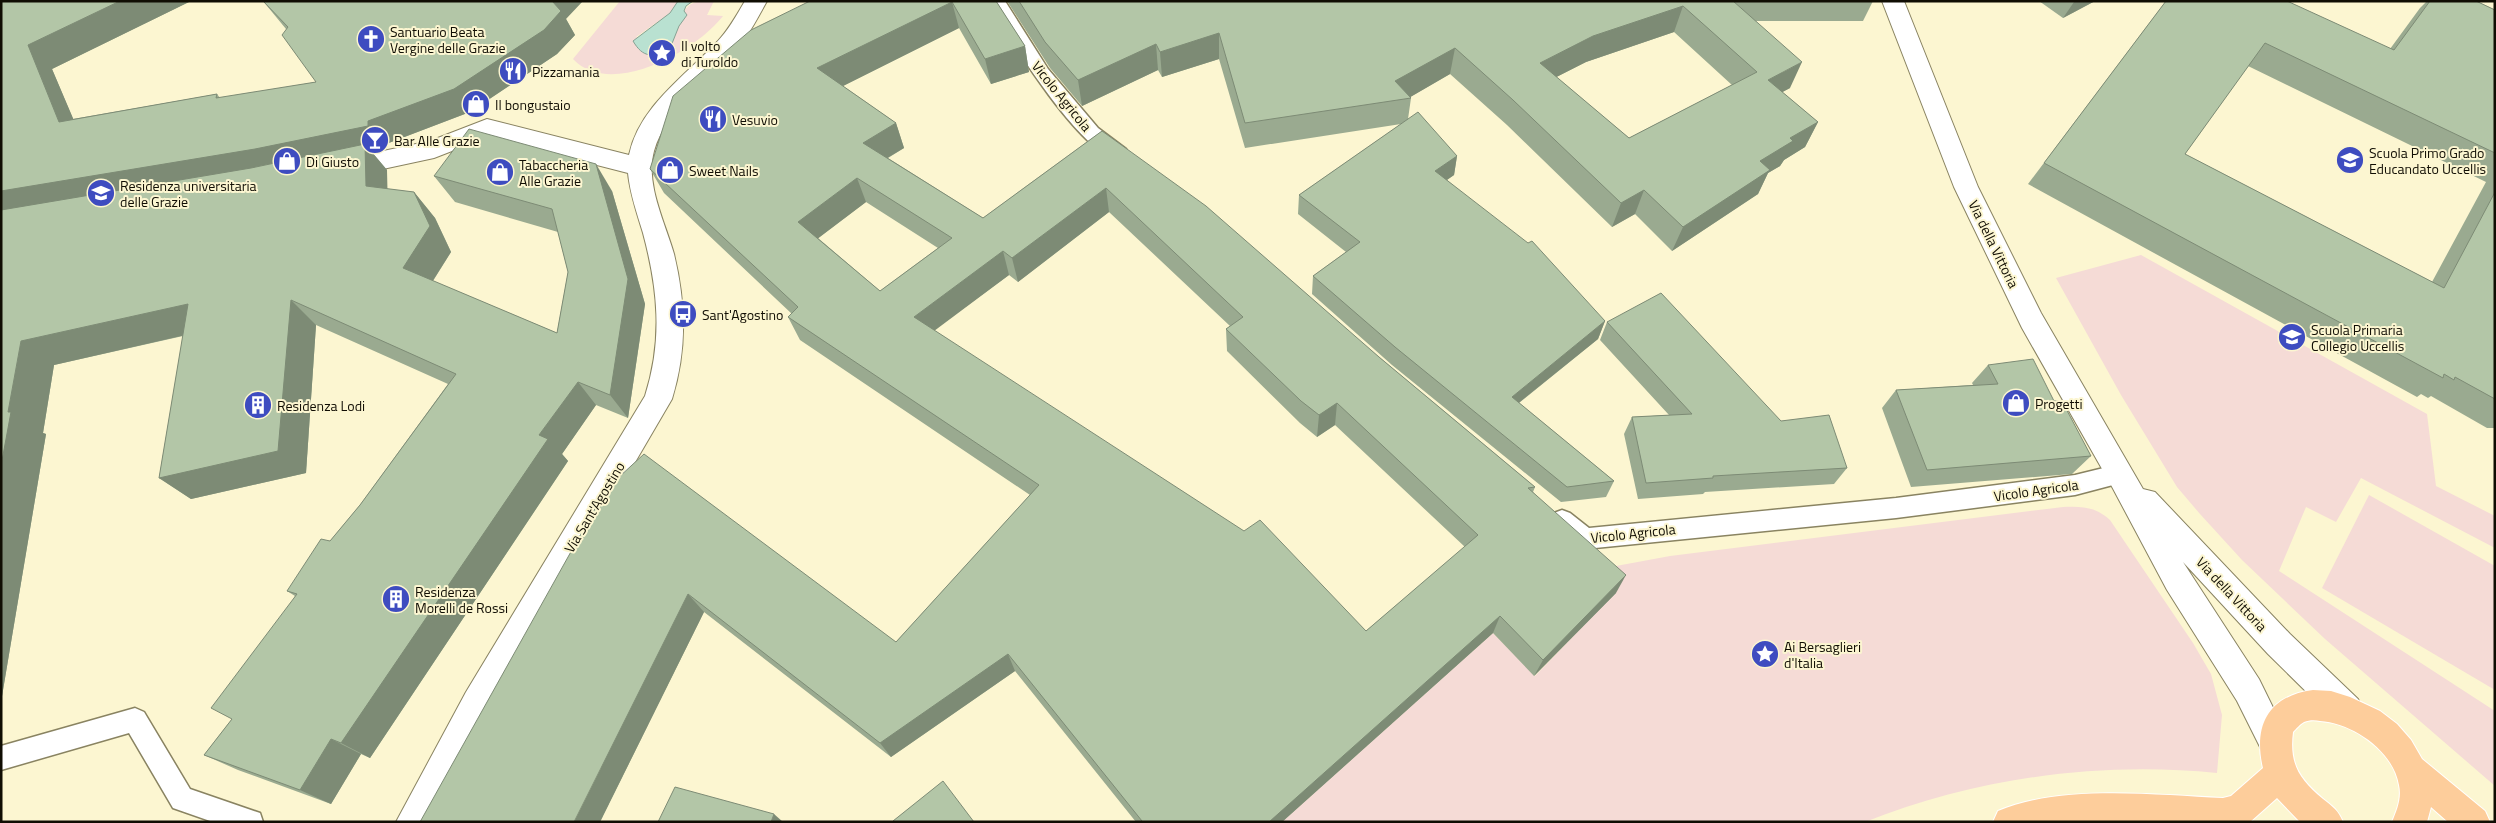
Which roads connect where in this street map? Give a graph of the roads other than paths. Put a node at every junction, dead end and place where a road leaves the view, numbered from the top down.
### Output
1 (756, 1) edge
2 (996, 1) edge
3 (1893, 1) edge
4 (639, 167) junction
5 (1138, 167) edge
6 (322, 173) edge
7 (2120, 474) junction
8 (1548, 509) edge
9 (2347, 710) junction
10 (2274, 742) junction
11 (1, 758) edge
12 (2410, 769) junction
13 (2281, 774) junction
14 (251, 822) edge
15 (412, 822) edge
16 (2009, 822) edge
17 (2327, 822) edge
18 (2408, 822) edge
19 (2474, 822) edge

1 - 4 street
2 - 5 lane, Vicolo Agricola
3 - 7 street, Via della Vittoria
4 - 6 street
4 - 15 street, Via Sant'Agostino
7 - 8 lane, Vicolo Agricola
7 - 9 street, Via della Vittoria
7 - 10 street, Via della Vittoria
9 - 10 main road
9 - 12 main road
10 - 13 main road
11 - 14 lane
12 - 18 main road
12 - 19 main road
13 - 16 main road
13 - 17 main road

